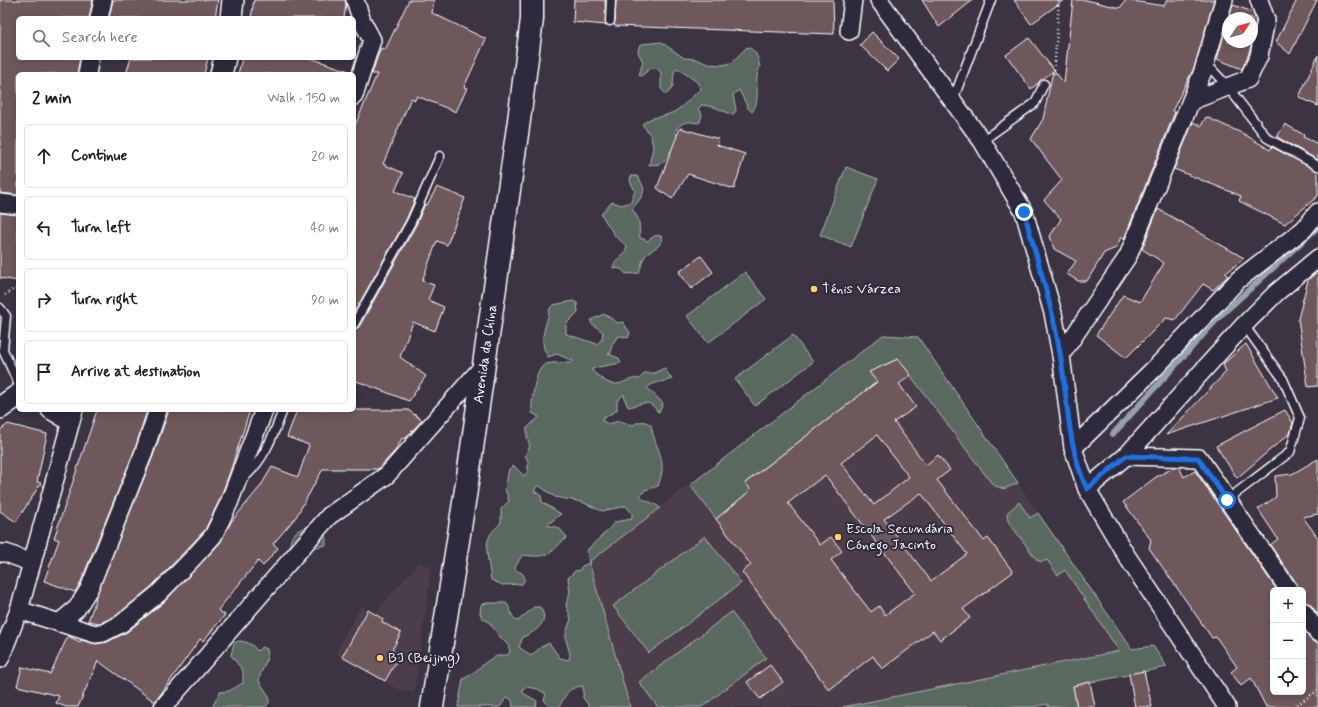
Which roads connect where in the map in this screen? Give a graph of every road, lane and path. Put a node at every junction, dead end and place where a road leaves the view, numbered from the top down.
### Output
1 (103, 0) edge
2 (233, 0) edge
3 (355, 0) edge
4 (532, 0) edge
5 (611, 0) edge
6 (854, 0) edge
7 (879, 0) edge
8 (991, 0) edge
9 (1059, 0) edge
10 (1224, 0) edge
11 (1259, 0) edge
12 (99, 16) edge
13 (231, 16) edge
14 (610, 21) dead end
15 (849, 31) dead end
16 (90, 60) edge
17 (224, 60) edge
18 (1205, 63) junction
19 (87, 72) edge
20 (222, 72) edge
21 (1044, 84) joint
22 (1228, 87) junction
23 (356, 90) edge
24 (953, 101) junction
25 (1191, 101) junction
26 (982, 142) junction
27 (440, 156) dead end
28 (1318, 166) edge
29 (0, 203) edge
30 (16, 204) edge
31 (1318, 212) edge
32 (1318, 258) edge
33 (16, 290) edge
34 (0, 299) edge
35 (0, 308) edge
36 (356, 320) edge
37 (1244, 325) junction
38 (1060, 355) junction
39 (484, 364) junction
40 (16, 379) edge
41 (16, 396) edge
42 (0, 408) edge
43 (57, 412) edge
44 (157, 412) edge
45 (263, 412) edge
46 (282, 412) edge
47 (72, 416) edge
48 (1073, 448) junction
49 (1126, 456) junction
50 (236, 484) junction
51 (1087, 489) junction
52 (1227, 500) junction
53 (0, 553) edge
54 (32, 563) junction
55 (1287, 587) edge
56 (19, 610) junction
57 (1306, 615) edge
58 (60, 623) junction
59 (1318, 632) edge
60 (2, 650) edge
61 (1318, 690) edge
62 (163, 707) edge
63 (432, 707) edge
64 (1227, 707) edge
65 (1294, 707) edge

1 - 12 street
2 - 13 street
3 - 23 street
4 - 39 main road, Avenida da China
5 - 14 lane
6 - 15 street
7 - 24 street
8 - 24 lane
9 - 21 path
10 - 18 street
11 - 22 street
16 - 19 street
17 - 20 street
18 - 22 lane
18 - 25 street
21 - 26 lane
22 - 25 street
22 - 28 lane
24 - 26 street
25 - 38 street
26 - 38 street
27 - 36 lane
29 - 30 street
31 - 48 street
32 - 37 street
33 - 34 path
35 - 40 lane
37 - 49 street
37 - 52 lane
38 - 48 street
39 - 62 street
39 - 63 main road, Avenida da China
41 - 42 street
43 - 47 street
44 - 58 street
45 - 50 street
46 - 50 lane
47 - 54 street
48 - 51 street
49 - 51 street
49 - 52 street
50 - 58 street
51 - 64 street
52 - 55 street
53 - 54 street
54 - 56 street
56 - 58 street
56 - 60 street
57 - 59 street
61 - 65 path

